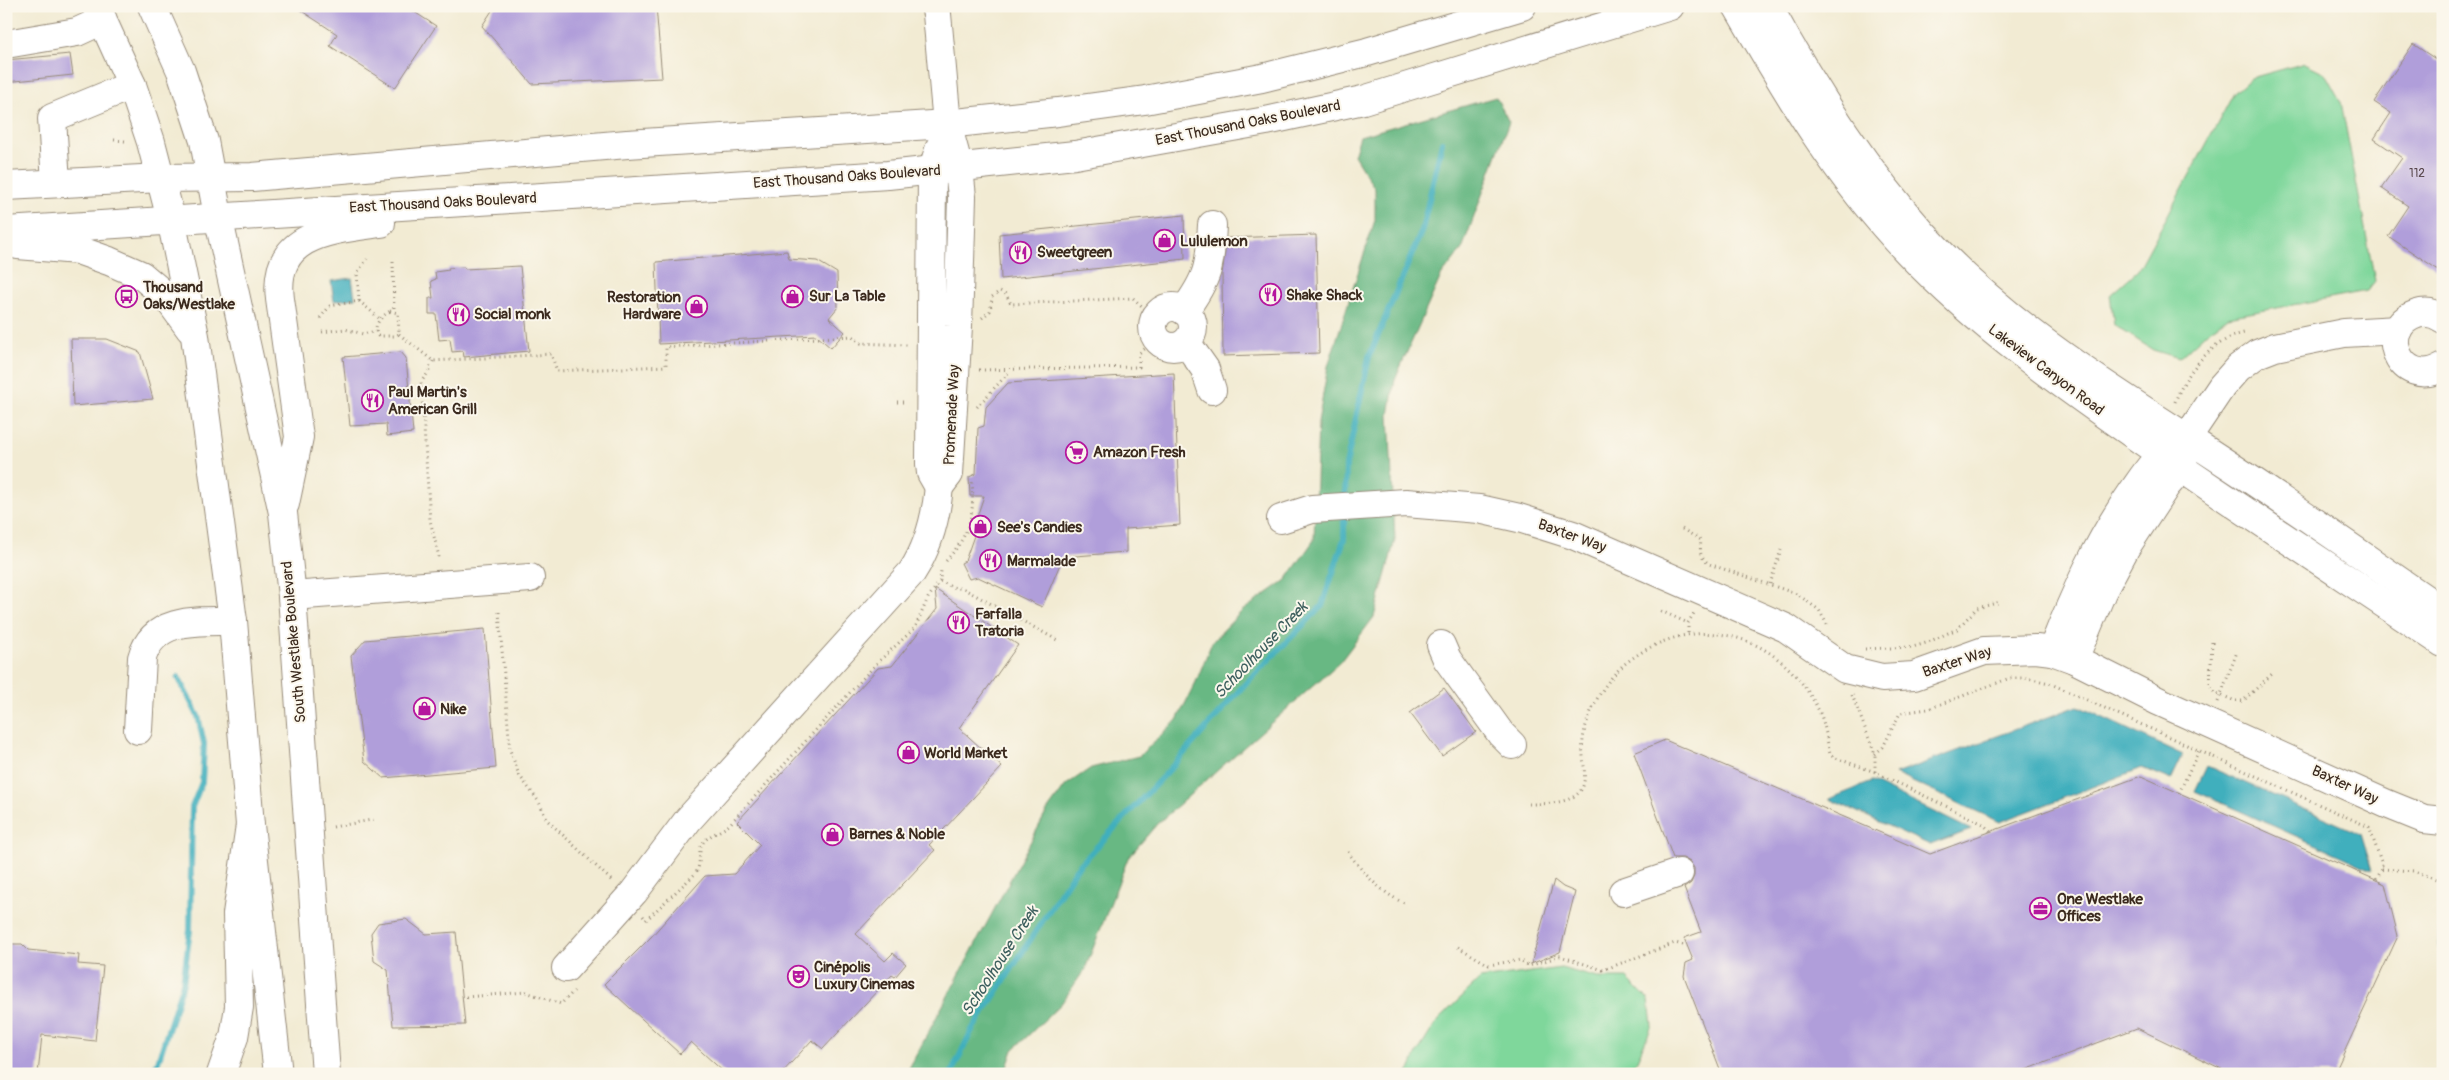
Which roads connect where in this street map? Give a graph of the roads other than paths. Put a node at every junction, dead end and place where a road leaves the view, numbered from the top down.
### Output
1 (152, 6) edge
2 (935, 6) edge
3 (1522, 6) edge
4 (1670, 6) edge
5 (1736, 6) edge
6 (1768, 6) edge
7 (99, 13) edge
8 (6, 44) edge
9 (132, 85) junction
10 (947, 124) junction
11 (959, 168) junction
12 (932, 171) junction
13 (161, 178) junction
14 (212, 178) junction
15 (56, 183) junction
16 (6, 186) edge
17 (498, 200) junction
18 (218, 216) junction
19 (172, 219) junction
20 (1212, 225) dead end
21 (6, 231) edge
22 (6, 238) edge
23 (1184, 311) junction
24 (2443, 319) edge
25 (2398, 330) junction
26 (195, 336) junction
27 (1186, 342) junction
28 (2443, 367) edge
29 (1212, 390) dead end
30 (2187, 438) junction
31 (2171, 461) junction
32 (939, 487) junction
33 (283, 513) junction
34 (1281, 519) dead end
35 (530, 578) dead end
36 (292, 596) junction
37 (2443, 611) edge
38 (233, 621) junction
39 (2443, 644) edge
40 (1441, 645) dead end
41 (2063, 655) junction
42 (138, 730) dead end
43 (1512, 745) dead end
44 (2443, 821) edge
45 (250, 825) junction
46 (1679, 873) dead end
47 (1623, 892) dead end
48 (570, 979) road end
49 (221, 1074) edge
50 (278, 1074) edge
51 (326, 1074) edge

1 - 14 main road, South Westlake Boulevard
2 - 10 main road, Promenade Way
3 - 10 main road
4 - 11 main road, East Thousand Oaks Boulevard
5 - 31 main road, Lakeview Canyon Road
6 - 30 main road, Lakeview Canyon Road
7 - 8 main road
7 - 9 main road
9 - 13 main road
9 - 15 main road
10 - 11 main road, Promenade Way
10 - 12 main road, Promenade Way
10 - 14 main road
11 - 12 main road, East Thousand Oaks Boulevard
11 - 32 main road, Promenade Way
12 - 17 main road, East Thousand Oaks Boulevard
12 - 32 main road, Promenade Way
13 - 14 main road
13 - 15 main road
13 - 19 main road
14 - 18 main road, South Westlake Boulevard
15 - 16 main road
17 - 18 main road, East Thousand Oaks Boulevard
17 - 33 main road
18 - 19 main road, East Thousand Oaks Boulevard
18 - 33 main road, South Westlake Boulevard
19 - 21 main road, East Thousand Oaks Boulevard
19 - 26 main road
20 - 23 main road
22 - 26 main road
23 - 27 main road
23 - 27 main road
24 - 25 main road
25 - 28 main road
25 - 30 main road
26 - 38 main road
27 - 29 main road
30 - 31 main road
30 - 37 main road, Lakeview Canyon Road
31 - 39 main road, Lakeview Canyon Road
31 - 41 main road
32 - 48 main road
33 - 36 main road, South Westlake Boulevard
34 - 41 main road, Baxter Way
35 - 36 main road
36 - 51 main road, South Westlake Boulevard
38 - 42 main road
38 - 45 main road
40 - 43 main road
41 - 44 main road, Baxter Way
45 - 49 main road
45 - 50 main road
46 - 47 main road

